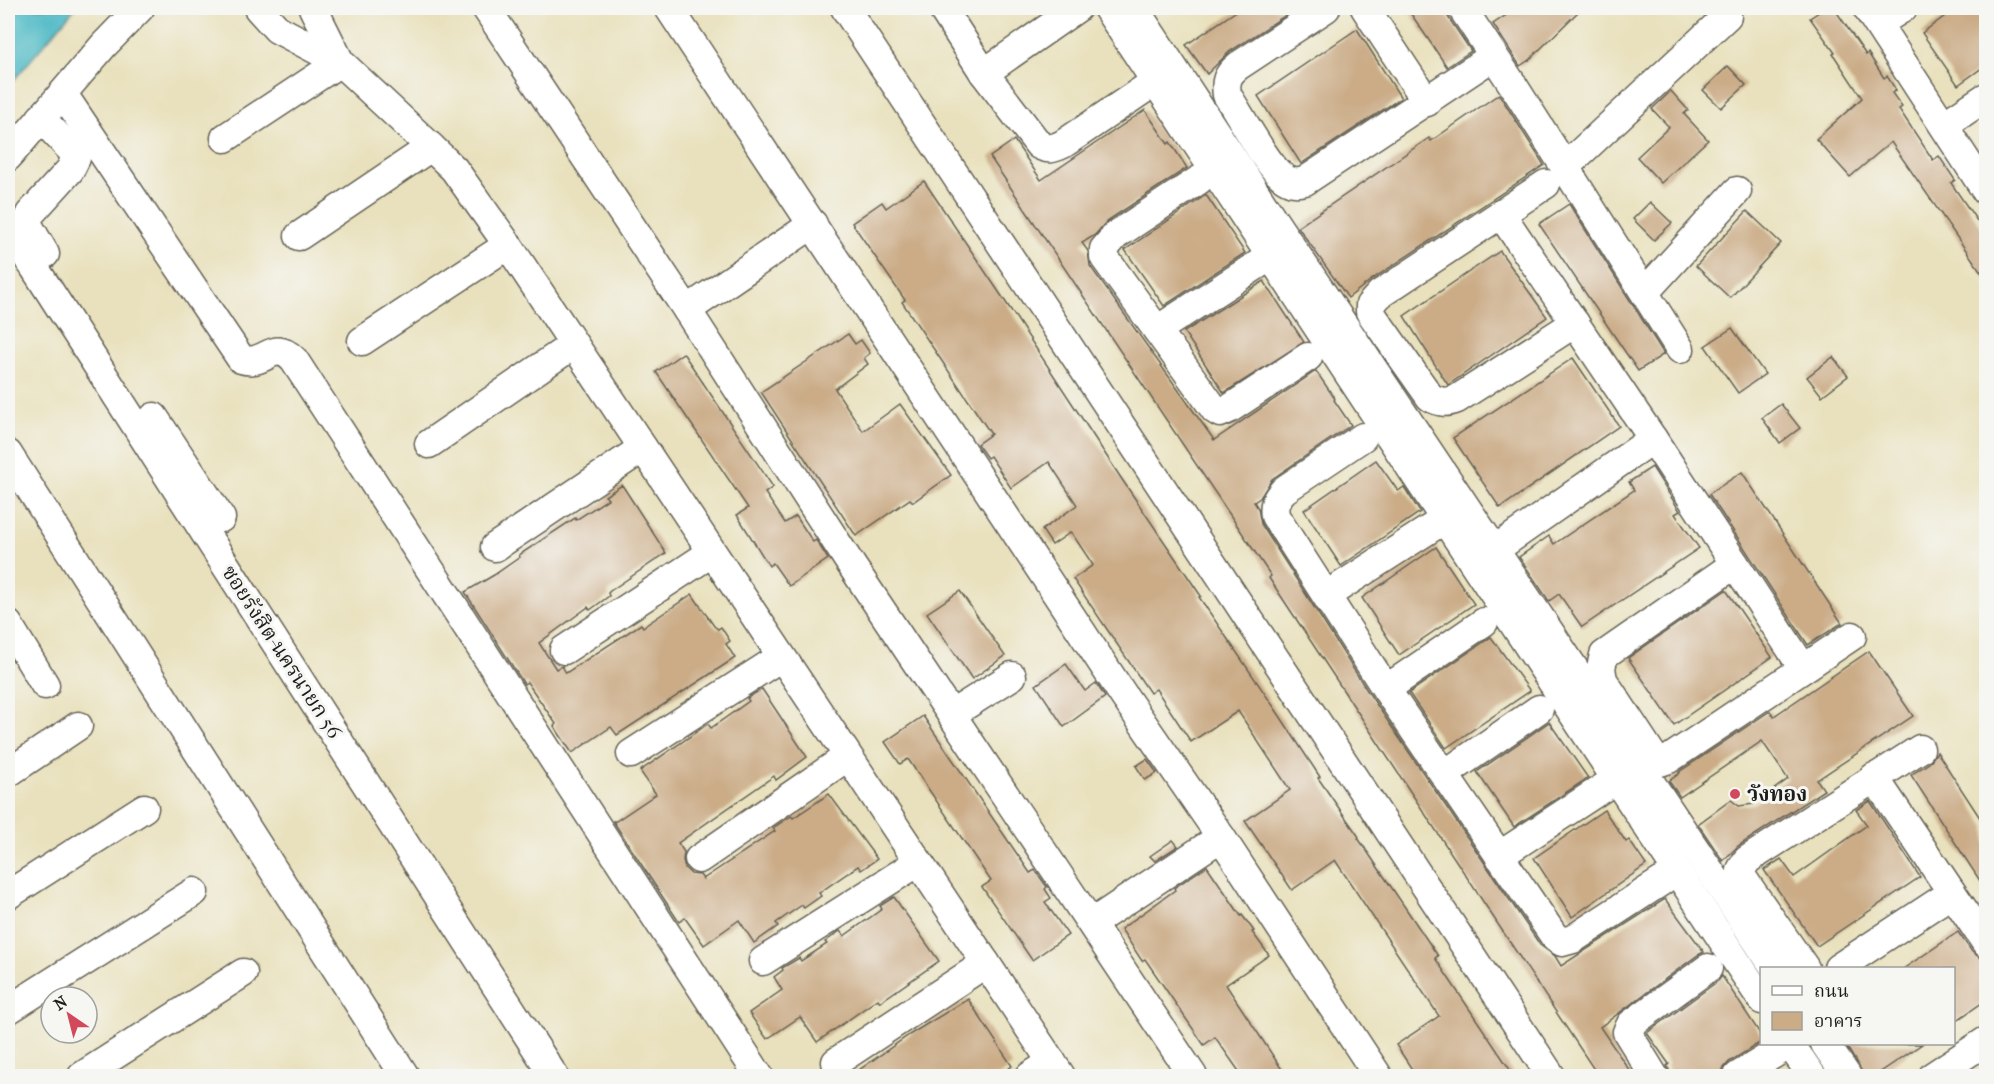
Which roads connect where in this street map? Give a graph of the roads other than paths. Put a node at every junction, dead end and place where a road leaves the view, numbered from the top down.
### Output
1 (140, 8) edge
2 (258, 8) edge
3 (313, 8) edge
4 (486, 8) edge
5 (669, 8) edge
6 (845, 8) edge
7 (942, 8) edge
8 (1077, 8) edge
9 (1107, 8) edge
10 (1134, 8) edge
11 (1326, 8) edge
12 (1365, 8) edge
13 (1903, 8) edge
14 (1464, 9) edge
15 (1727, 16) dead end
16 (1872, 16) edge
17 (340, 62) junction
18 (1484, 63) dead end
19 (984, 73) junction
20 (1156, 81) junction
21 (63, 94) junction
22 (1986, 97) edge
23 (1427, 102) junction
24 (42, 118) junction
25 (1944, 125) junction
26 (225, 138) dead end
27 (431, 147) junction
28 (8, 157) edge
29 (1556, 175) junction
30 (1199, 180) dead end
31 (1737, 191) dead end
32 (1986, 191) edge
33 (1501, 214) junction
34 (813, 224) junction
35 (8, 229) edge
36 (299, 236) dead end
37 (508, 245) junction
38 (1271, 256) junction
39 (1646, 292) junction
40 (687, 310) junction
41 (1575, 323) junction
42 (1157, 330) junction
43 (362, 341) dead end
44 (573, 345) junction
45 (1680, 349) dead end
46 (1308, 357) dead end
47 (1363, 437) dead end
48 (1653, 439) junction
49 (429, 444) dead end
50 (643, 448) junction
51 (8, 454) edge
52 (1433, 457) junction
53 (221, 518) dead end
54 (1444, 519) junction
55 (495, 547) dead end
56 (711, 553) junction
57 (1485, 557) junction
58 (1735, 564) junction
59 (1327, 595) junction
60 (1484, 622) dead end
61 (8, 624) edge
62 (1852, 636) dead end
63 (564, 650) dead end
64 (780, 657) junction
65 (1803, 668) junction
66 (1012, 676) dead end
67 (45, 685) dead end
68 (1386, 689) junction
69 (1539, 709) dead end
70 (952, 714) junction
71 (78, 726) dead end
72 (1920, 748) dead end
73 (631, 754) dead end
74 (848, 757) junction
75 (8, 773) edge
76 (1444, 774) junction
77 (1874, 777) junction
78 (1615, 780) junction
79 (144, 808) dead end
80 (1221, 837) junction
81 (1499, 856) junction
82 (699, 859) dead end
83 (918, 863) junction
84 (1662, 881) dead end
85 (194, 892) dead end
86 (1952, 893) junction
87 (8, 895) edge
88 (1092, 923) junction
89 (1986, 943) edge
90 (764, 961) dead end
91 (986, 963) junction
92 (1774, 967) edge
93 (1804, 967) edge
94 (1841, 967) edge
95 (1708, 968) dead end
96 (243, 973) dead end
97 (1760, 998) edge
98 (8, 1010) edge
99 (1986, 1041) edge
100 (1788, 1045) edge
101 (1791, 1045) edge
102 (1826, 1045) edge
103 (836, 1062) dead end
104 (1048, 1072) edge
105 (82, 1077) edge
106 (405, 1077) edge
107 (554, 1077) edge
108 (759, 1077) edge
109 (1193, 1077) edge
110 (1378, 1077) edge
111 (1551, 1077) edge
112 (1654, 1077) edge
113 (1738, 1077) edge
114 (1812, 1077) edge
115 (1847, 1077) edge
116 (1933, 1077) edge

1 - 21 street
2 - 17 street
3 - 17 street
4 - 40 street
5 - 34 street
6 - 111 street
7 - 19 street
8 - 19 street
9 - 20 street
10 - 52 street
11 - 23 street
12 - 23 street
13 - 16 street
14 - 29 street
15 - 29 street
16 - 25 street
17 - 26 street
17 - 27 street
18 - 23 street
19 - 20 street
20 - 38 street
21 - 24 street
21 - 108 street
22 - 25 street
24 - 28 street
24 - 53 street
25 - 32 street
27 - 36 street
27 - 37 street
29 - 33 street
29 - 39 street
30 - 42 street
31 - 39 street
33 - 41 street
33 - 41 street
34 - 40 street
34 - 80 street
35 - 107 street, ซอยรังสิต-นครนายก 56
37 - 43 street
37 - 44 street
38 - 42 street
38 - 54 street
39 - 45 street
40 - 70 street
41 - 48 street
42 - 46 street
44 - 49 street
44 - 50 street
47 - 59 street
48 - 57 street
48 - 58 street
50 - 55 street
50 - 56 street
51 - 106 street
52 - 54 street
52 - 57 street
54 - 57 street
54 - 59 street
56 - 63 street
56 - 64 street
57 - 78 street
57 - 92 street
58 - 65 street
58 - 65 street
59 - 68 street
60 - 68 street
61 - 67 street
62 - 65 street
64 - 73 street
64 - 74 street
66 - 70 street
68 - 76 street
69 - 76 street
70 - 88 street
71 - 75 street
72 - 77 street
74 - 82 street
74 - 83 street
76 - 81 street
77 - 86 street
77 - 93 street
78 - 81 street
78 - 97 street
79 - 87 street
80 - 88 street
80 - 110 street
81 - 84 street
83 - 90 street
83 - 91 street
85 - 98 street
86 - 89 street
86 - 94 street
88 - 109 street
91 - 103 street
91 - 104 street
95 - 112 street
96 - 105 street
99 - 116 street
100 - 113 street
101 - 114 street
102 - 115 street

